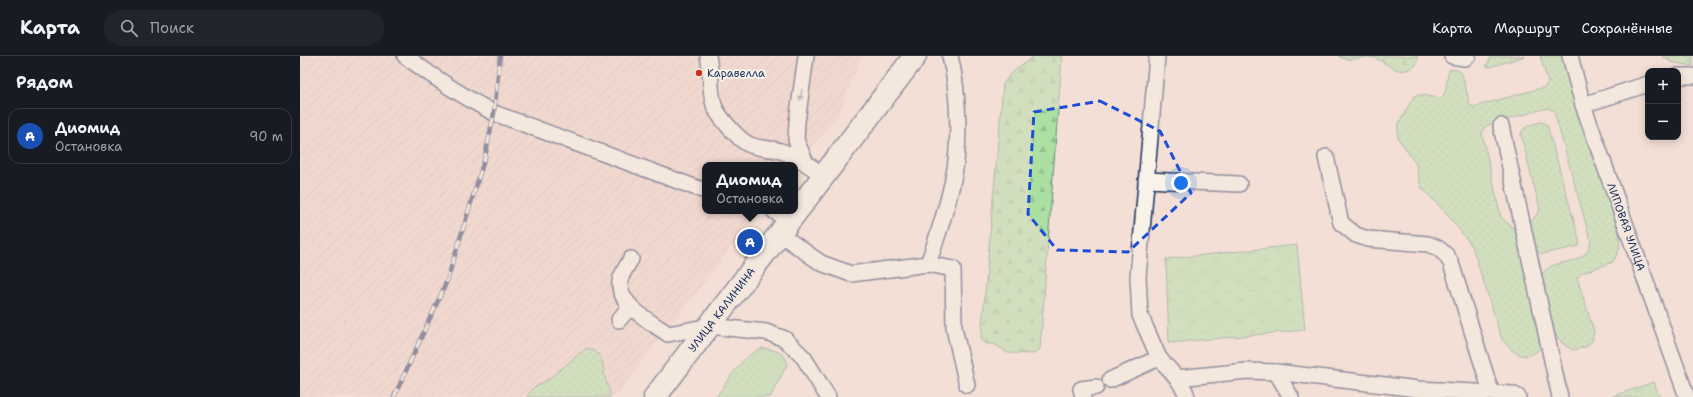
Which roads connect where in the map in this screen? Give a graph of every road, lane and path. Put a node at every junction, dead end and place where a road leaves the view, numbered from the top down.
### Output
1 (405, 56) edge
2 (708, 56) edge
3 (806, 56) edge
4 (950, 56) edge
5 (1157, 56) edge
6 (1452, 56) edge
7 (1468, 56) edge
8 (1570, 56) edge
9 (910, 62) edge
10 (1681, 76) edge
11 (1693, 76) edge
12 (1645, 85) edge
13 (1584, 105) junction
14 (1501, 126) dead end
15 (1326, 157) dead end
16 (805, 161) junction
17 (823, 176) junction
18 (1146, 180) junction
19 (1239, 184) dead end
20 (702, 190) edge
21 (798, 203) edge
22 (788, 214) edge
23 (781, 222) edge
24 (631, 259) dead end
25 (928, 264) junction
26 (630, 306) junction
27 (620, 320) dead end
28 (710, 326) junction
29 (1159, 358) junction
30 (1276, 372) junction
31 (1176, 378) junction
32 (1110, 380) dead end
33 (967, 385) dead end
34 (1096, 387) dead end
35 (1491, 392) junction
36 (655, 397) edge
37 (828, 397) edge
38 (1083, 397) edge
39 (1188, 397) edge
40 (1291, 397) edge
41 (1518, 397) edge
42 (1560, 397) edge
43 (1687, 397) edge

1 - 20 lane
2 - 16 lane
3 -> 16 lane
4 - 25 lane
5 - 18 lane
6 - 7 lane
8 - 13 lane, ЛИПОВАЯ УЛИЦА
9 - 17 main road, УЛИЦА КАЛИНИНА
10 - 11 lane
12 - 13 lane
13 - 43 lane, ЛИПОВАЯ УЛИЦА
14 - 42 lane
15 - 35 lane
16 - 17 lane
17 - 21 main road, УЛИЦА КАЛИНИНА
18 - 19 lane
18 - 29 lane
22 - 23 main road, УЛИЦА КАЛИНИНА
23 - 25 lane
23 - 28 main road, УЛИЦА КАЛИНИНА
24 - 26 lane
25 - 33 lane
26 - 27 lane
26 - 28 lane
28 - 36 main road, УЛИЦА КАЛИНИНА
28 - 37 lane
29 - 31 lane
29 - 32 lane
30 - 31 lane
30 - 35 lane
30 - 40 lane
31 - 39 lane
34 - 38 lane
35 - 41 lane

